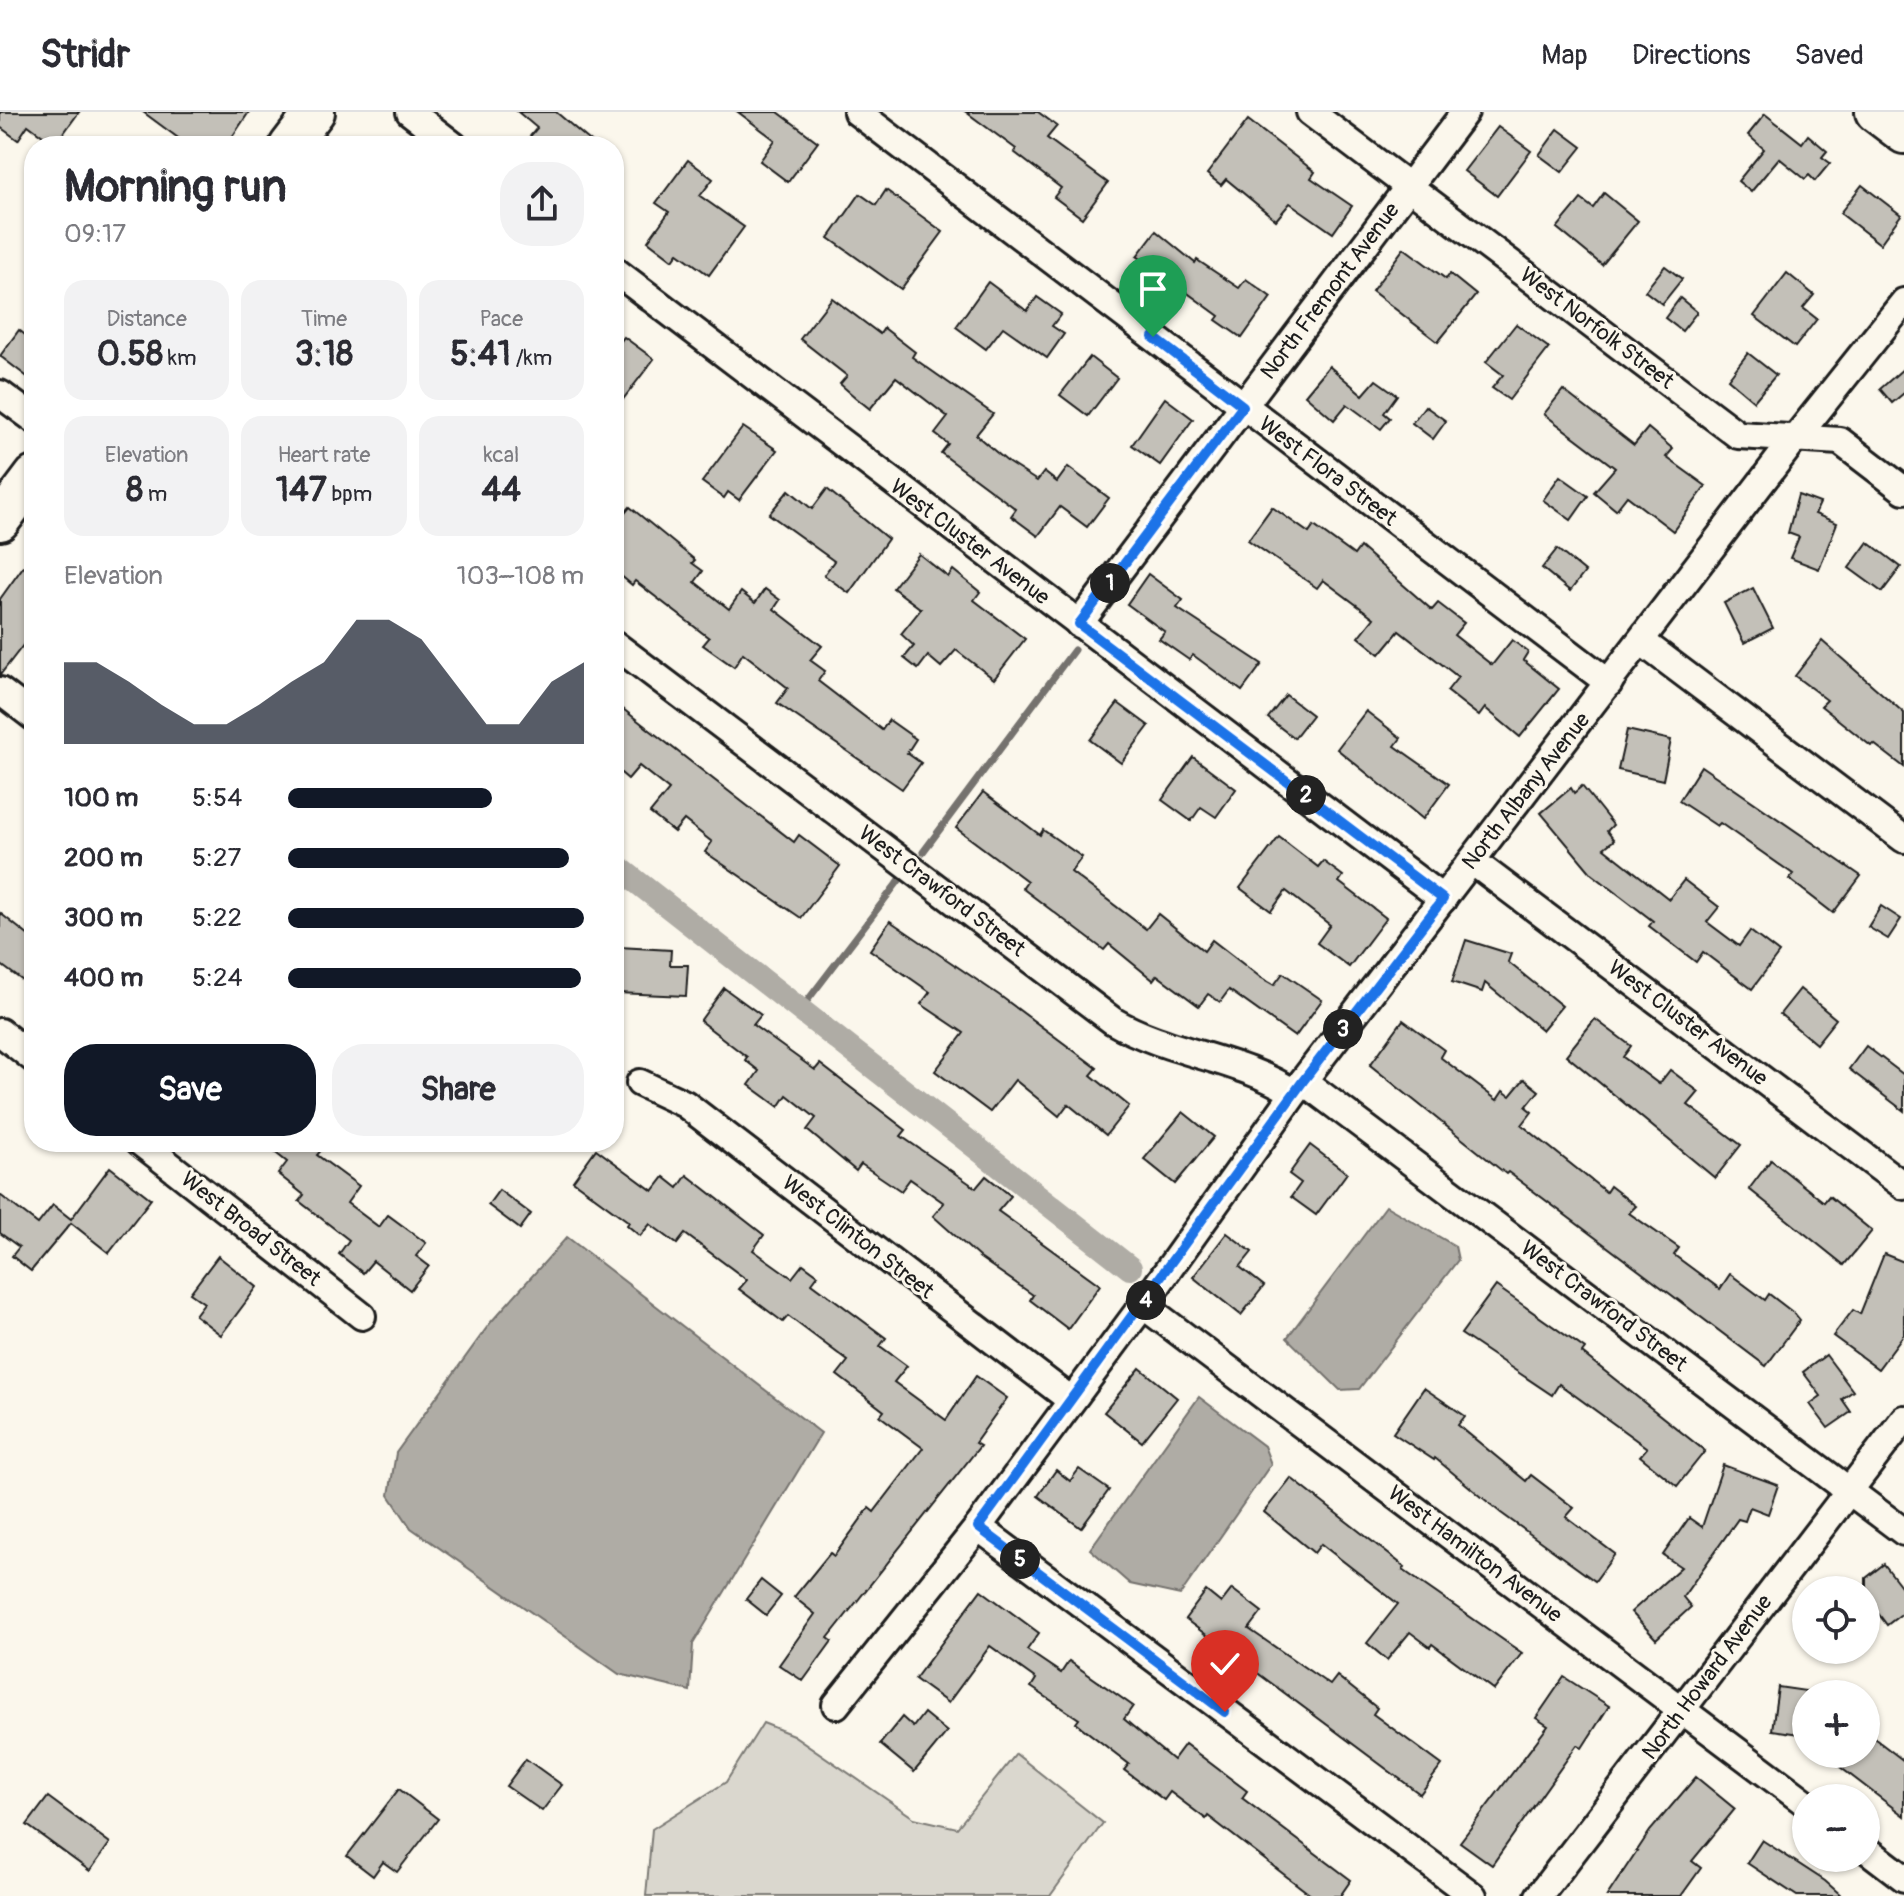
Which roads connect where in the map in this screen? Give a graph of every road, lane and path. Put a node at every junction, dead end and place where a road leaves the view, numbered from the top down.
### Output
1 (315, 112) edge
2 (410, 112) edge
3 (857, 112) edge
4 (1310, 112) edge
5 (1465, 112) edge
6 (1875, 112) edge
7 (1904, 134) edge
8 (297, 136) edge
9 (441, 136) edge
10 (1409, 186) junction
11 (624, 278) edge
12 (1904, 302) edge
13 (0, 394) edge
14 (1243, 406) junction
15 (24, 412) edge
16 (1793, 441) junction
17 (24, 489) edge
18 (1904, 490) edge
19 (0, 521) edge
20 (1079, 624) junction
21 (1641, 641) junction
22 (624, 652) edge
23 (1609, 683) junction
24 (0, 691) edge
25 (24, 709) edge
26 (1904, 839) edge
27 (1472, 861) junction
28 (1443, 899) junction
29 (0, 1032) edge
30 (24, 1051) edge
31 (640, 1083) dead end
32 (1298, 1087) junction
33 (153, 1152) edge
34 (1904, 1186) edge
35 (1143, 1305) junction
36 (362, 1316) dead end
37 (1071, 1400) junction
38 (1904, 1419) edge
39 (1850, 1491) junction
40 (978, 1527) junction
41 (1904, 1532) edge
42 (836, 1705) dead end
43 (1683, 1710) junction
44 (1792, 1792) edge
45 (1880, 1860) edge
46 (1904, 1878) edge
47 (1473, 1896) edge
48 (1539, 1896) edge

1 - 8 street
2 - 9 street
3 - 14 street, West Flora Street
4 - 10 street, West Norfolk Street
5 - 10 street, North Fremont Avenue
6 - 7 street
10 - 14 street, North Fremont Avenue
10 - 16 street, West Norfolk Street
11 - 20 street, West Cluster Avenue
12 - 16 street, North Albany Avenue
13 - 15 street
14 - 20 street, North Fremont Avenue
14 - 23 street, West Flora Street
16 - 18 street, West Norfolk Street
16 - 21 street, North Albany Avenue
17 - 19 street
20 - 28 street, West Cluster Avenue
21 - 23 street, North Albany Avenue
21 - 26 street
22 - 32 street, West Crawford Street
23 - 27 street, North Albany Avenue
24 - 25 street
27 - 28 street, North Albany Avenue
27 - 34 street, West Cluster Avenue
28 - 32 street, North Albany Avenue
29 - 30 street
31 - 37 street, West Clinton Street
32 - 35 street, North Albany Avenue
32 - 39 street, West Crawford Street
33 - 36 street, West Broad Street
35 - 37 street, North Albany Avenue
35 - 43 street, West Hamilton Avenue
37 - 40 street, North Albany Avenue
38 - 39 street, North Howard Avenue
39 - 41 street, West Crawford Street
39 - 43 street, North Howard Avenue
40 - 42 street, North Albany Avenue
40 - 47 street
43 - 44 street, West Hamilton Avenue
43 - 48 street, North Howard Avenue
45 - 46 street

